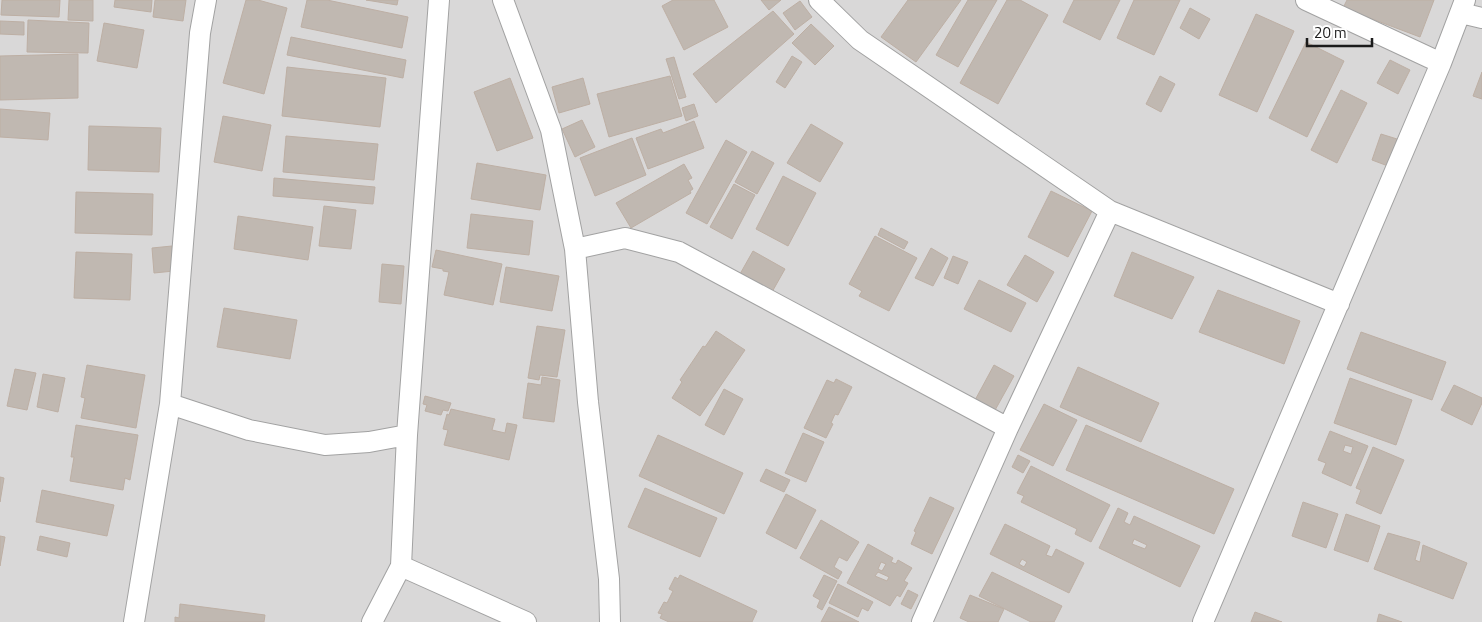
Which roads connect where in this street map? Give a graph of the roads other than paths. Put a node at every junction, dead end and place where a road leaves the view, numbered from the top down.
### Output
1 (206, 0) edge
2 (439, 0) edge
3 (502, 0) edge
4 (819, 0) edge
5 (1306, 0) edge
6 (1463, 6) edge
7 (1482, 18) edge
8 (1441, 63) junction
9 (1110, 211) junction
10 (576, 249) junction
11 (1339, 304) junction
12 (170, 404) junction
13 (1008, 428) junction
14 (407, 435) junction
15 (401, 566) junction
16 (134, 622) edge
17 (372, 622) edge
18 (526, 622) edge
19 (610, 622) edge
20 (922, 622) edge
21 (1203, 622) edge

1 - 12 street
2 - 14 street
3 - 10 street
4 - 9 street
5 - 8 street
6 - 7 street
6 - 8 street
8 - 11 street
9 - 11 street
9 - 13 street
10 - 13 street
10 - 19 street
11 - 21 street
12 - 14 street
12 - 16 street
13 - 20 street
14 - 15 street
15 - 17 street
15 - 18 street

